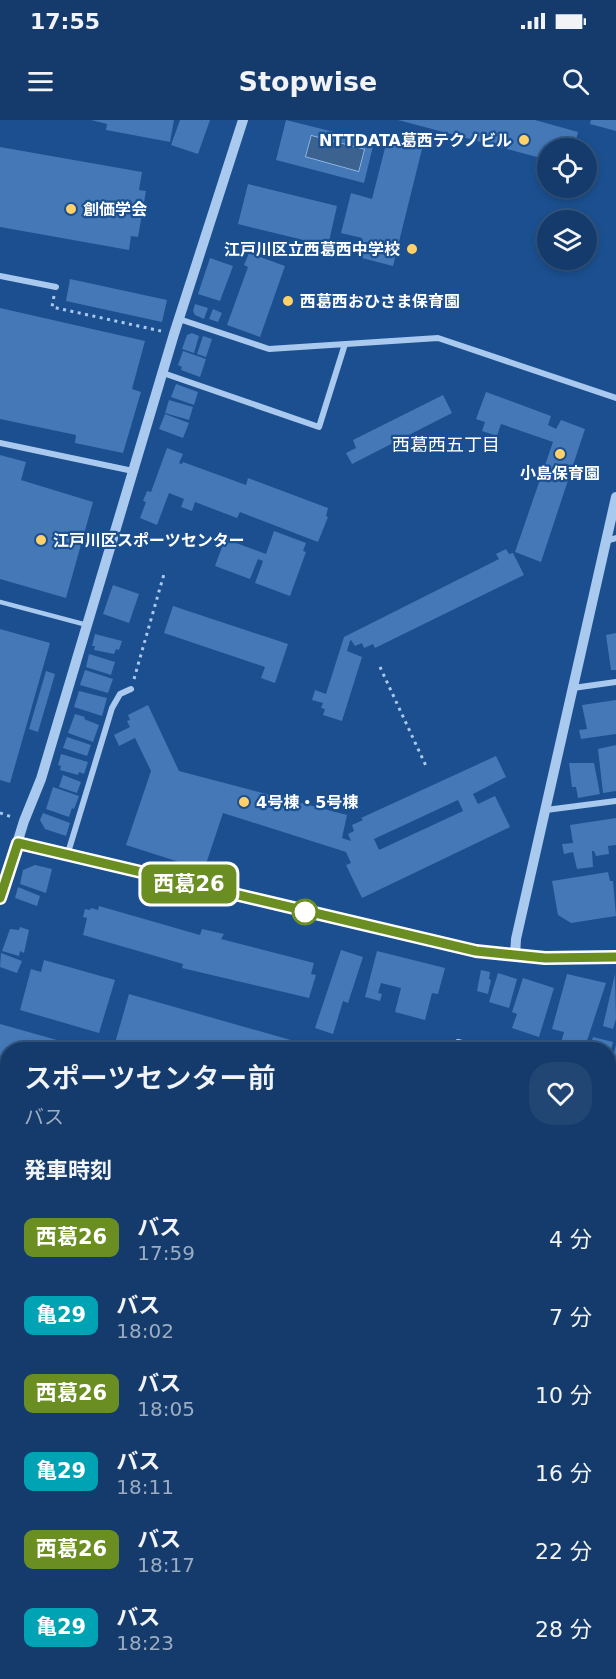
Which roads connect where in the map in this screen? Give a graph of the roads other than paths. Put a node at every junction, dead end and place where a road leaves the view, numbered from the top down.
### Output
1 (243, 120) edge
2 (0, 276) edge
3 (56, 287) road end
4 (179, 319) junction
5 (345, 344) junction
6 (163, 373) junction
7 (616, 398) edge
8 (0, 443) edge
9 (133, 471) junction
10 (616, 498) edge
11 (611, 540) edge
12 (0, 602) edge
13 (87, 625) junction
14 (616, 682) edge
15 (573, 688) junction
16 (131, 689) road end
17 (616, 801) edge
18 (546, 810) junction
19 (18, 843) junction
20 (67, 856) junction
21 (0, 898) edge
22 (515, 956) junction
23 (616, 957) edge

1 - 4 street
2 - 3 street
4 - 5 street
4 - 6 street
5 - 6 street
5 - 7 street
6 - 9 street
8 - 9 street
9 - 13 street
10 - 11 street
11 - 15 street
12 - 13 lane
13 - 19 street
14 - 15 street
15 - 18 street
16 - 20 street
17 - 18 street
18 - 22 street
19 - 20 street
19 - 21 street
20 - 22 street
22 - 23 street

